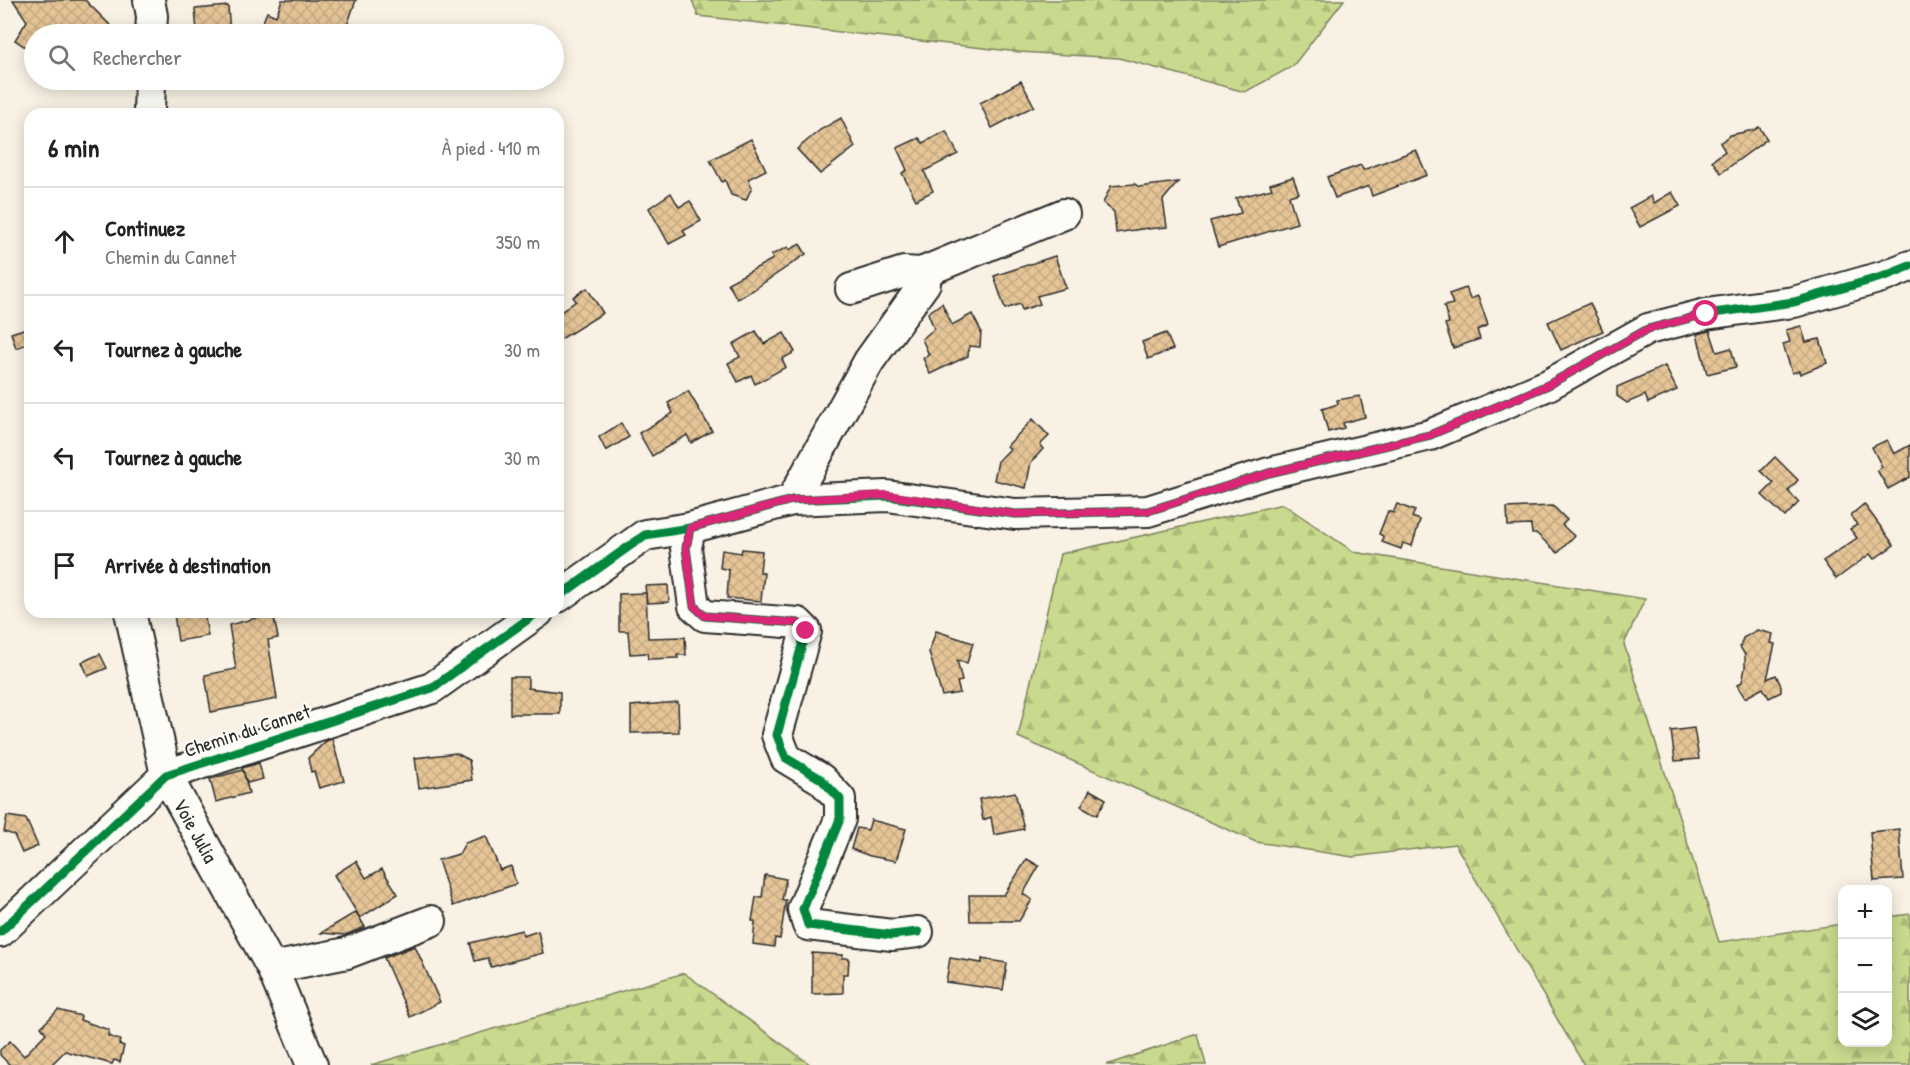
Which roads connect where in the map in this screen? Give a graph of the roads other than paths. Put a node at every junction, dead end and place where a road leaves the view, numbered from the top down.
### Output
1 (149, 0) edge
2 (152, 24) edge
3 (150, 90) edge
4 (149, 108) edge
5 (1064, 214) dead end
6 (1910, 266) edge
7 (921, 273) junction
8 (851, 289) dead end
9 (792, 500) junction
10 (690, 528) junction
11 (564, 593) edge
12 (131, 618) edge
13 (530, 618) edge
14 (166, 775) junction
15 (431, 921) dead end
16 (0, 932) edge
17 (918, 932) dead end
18 (272, 968) junction
19 (312, 1065) edge

1 - 2 street
3 - 4 street
5 - 7 street
6 - 9 street
7 - 8 street
7 - 9 street
9 - 10 street
10 - 11 street
10 - 17 street
12 - 14 street, Voie Julia
13 - 14 street, Chemin du Cannet
14 - 16 street, Chemin du Cannet
14 - 18 street, Voie Julia
15 - 18 street
18 - 19 street, Voie Julia

